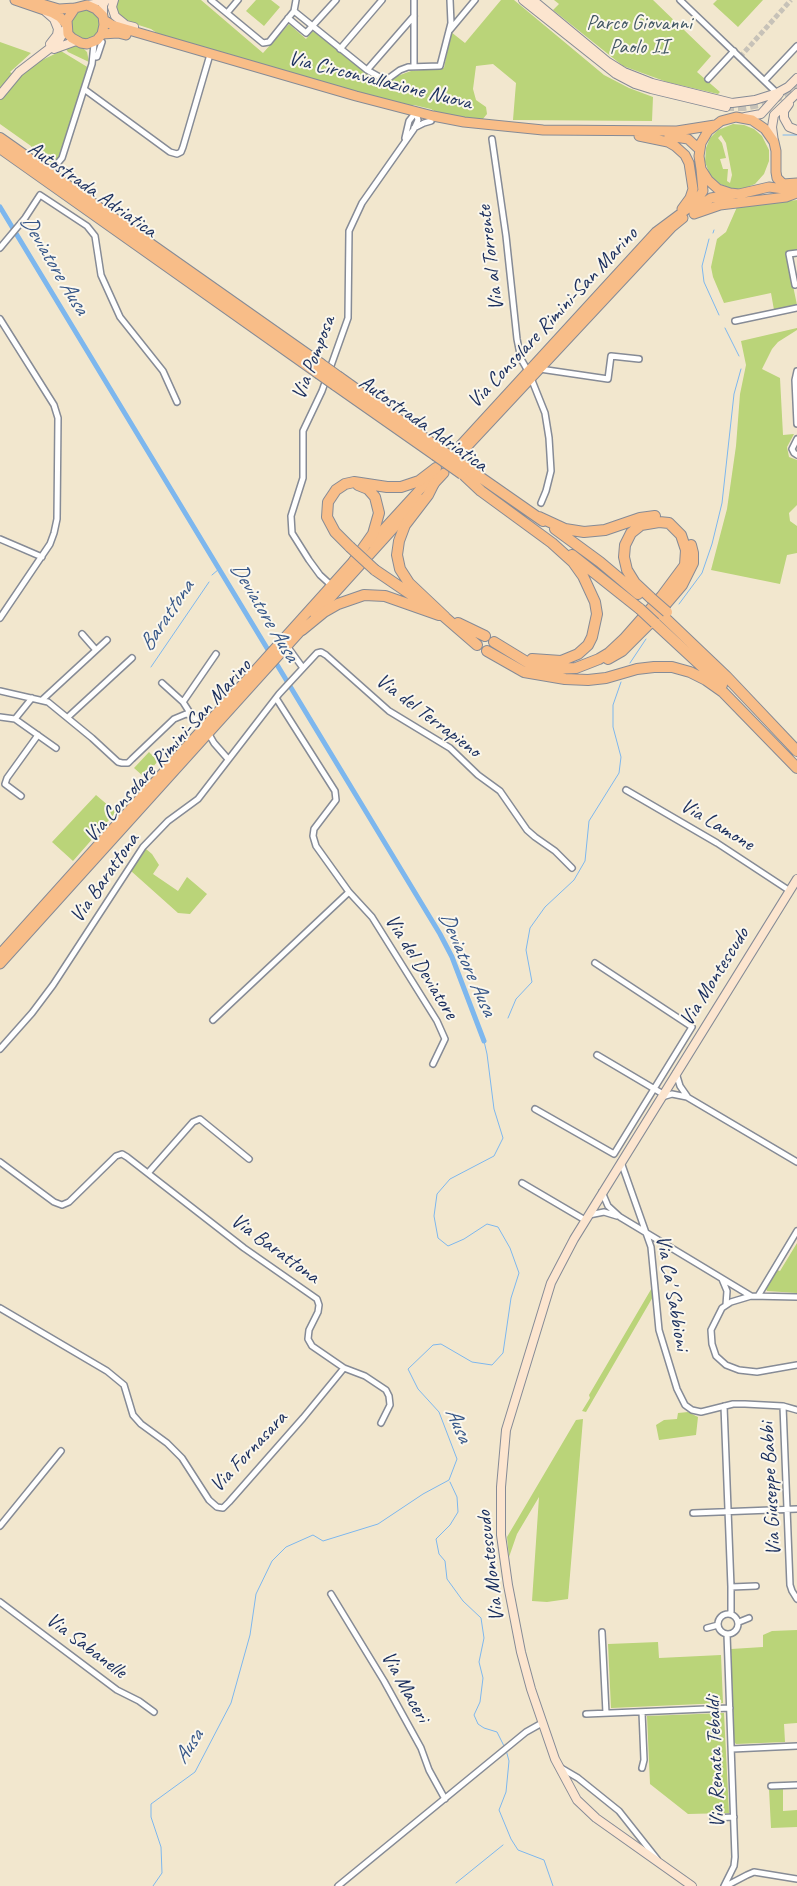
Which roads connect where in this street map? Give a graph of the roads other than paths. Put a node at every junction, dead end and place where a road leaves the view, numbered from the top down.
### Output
1 (15, 0) edge
2 (28, 0) edge
3 (99, 0) edge
4 (106, 0) edge
5 (114, 0) edge
6 (211, 0) edge
7 (238, 0) edge
8 (296, 0) edge
9 (336, 0) edge
10 (382, 0) edge
11 (414, 0) edge
12 (450, 0) edge
13 (475, 0) edge
14 (523, 0) edge
15 (533, 0) edge
16 (680, 0) edge
17 (690, 0) edge
18 (87, 5) junction
19 (686, 5) junction
20 (75, 8) junction
21 (44, 9) junction
22 (294, 11) junction
23 (227, 13) junction
24 (414, 16) junction
25 (103, 18) junction
26 (288, 18) junction
27 (66, 26) junction
28 (313, 26) junction
29 (450, 30) junction
30 (100, 39) junction
31 (160, 39) junction
32 (76, 41) junction
33 (797, 46) edge
34 (340, 48) junction
35 (734, 51) junction
36 (40, 54) junction
37 (209, 58) junction
38 (414, 67) junction
39 (367, 70) junction
40 (797, 78) edge
41 (708, 79) dead end
42 (765, 80) junction
43 (788, 87) junction
44 (84, 89) junction
45 (777, 93) junction
46 (796, 94) edge
47 (0, 95) edge
48 (726, 107) tunnel mouth
49 (413, 115) junction
50 (740, 118) junction
51 (431, 121) junction
52 (715, 125) junction
53 (414, 128) junction
54 (797, 130) edge
55 (639, 136) junction
56 (0, 138) edge
57 (492, 139) dead end
58 (404, 141) junction
59 (775, 146) junction
60 (0, 148) edge
61 (700, 150) junction
62 (56, 164) dead end
63 (775, 164) junction
64 (701, 169) junction
65 (797, 183) edge
66 (797, 189) edge
67 (753, 191) junction
68 (797, 193) edge
69 (734, 194) junction
70 (678, 215) junction
71 (672, 227) junction
72 (0, 248) edge
73 (797, 253) edge
74 (796, 284) edge
75 (797, 293) edge
76 (797, 308) edge
77 (0, 319) edge
78 (735, 321) dead end
79 (639, 359) dead end
80 (320, 369) junction
81 (540, 369) junction
82 (797, 371) edge
83 (530, 374) junction
84 (177, 402) dead end
85 (797, 424) edge
86 (797, 441) edge
87 (460, 450) dead end
88 (797, 455) edge
89 (439, 470) junction
90 (465, 473) junction
91 (434, 483) junction
92 (345, 484) junction
93 (541, 503) dead end
94 (539, 518) junction
95 (0, 538) edge
96 (42, 557) junction
97 (354, 562) junction
98 (332, 586) junction
99 (650, 600) junction
100 (661, 617) junction
101 (0, 618) edge
102 (446, 618) junction
103 (302, 630) junction
104 (82, 634) dead end
105 (484, 636) dead end
106 (108, 640) dead end
107 (494, 642) dead end
108 (477, 645) dead end
109 (283, 648) junction
110 (96, 650) junction
111 (487, 651) dead end
112 (512, 653) junction
113 (216, 654) dead end
114 (132, 658) dead end
115 (301, 670) junction
116 (524, 672) junction
117 (162, 683) dead end
118 (0, 691) edge
119 (277, 696) junction
120 (32, 698) junction
121 (42, 700) junction
122 (183, 702) junction
123 (192, 716) junction
124 (68, 717) junction
125 (1, 718) edge
126 (14, 719) junction
127 (206, 730) junction
128 (38, 735) junction
129 (56, 748) dead end
130 (797, 752) edge
131 (228, 759) junction
132 (797, 766) edge
133 (626, 790) dead end
134 (21, 796) dead end
135 (572, 868) dead end
136 (797, 879) edge
137 (790, 891) junction
138 (349, 892) junction
139 (0, 954) edge
140 (595, 963) dead end
141 (0, 964) edge
142 (213, 1020) dead end
143 (0, 1049) edge
144 (597, 1055) dead end
145 (433, 1064) dead end
146 (676, 1073) junction
147 (669, 1084) junction
148 (654, 1089) junction
149 (682, 1090) junction
150 (662, 1095) junction
151 (678, 1095) junction
152 (687, 1097) junction
153 (535, 1110) dead end
154 (249, 1159) dead end
155 (0, 1162) edge
156 (621, 1162) junction
157 (797, 1162) edge
158 (148, 1173) junction
159 (522, 1183) dead end
160 (602, 1191) junction
161 (596, 1202) junction
162 (607, 1205) junction
163 (606, 1213) junction
164 (620, 1217) junction
165 (586, 1218) junction
166 (797, 1231) edge
167 (645, 1233) junction
168 (722, 1279) junction
169 (751, 1296) junction
170 (758, 1296) junction
171 (797, 1298) edge
172 (726, 1305) junction
173 (0, 1308) edge
174 (797, 1365) edge
175 (344, 1368) junction
176 (724, 1406) junction
177 (783, 1406) junction
178 (797, 1410) edge
179 (381, 1424) dead end
180 (62, 1451) dead end
181 (787, 1509) junction
182 (797, 1509) edge
183 (729, 1511) junction
184 (693, 1513) dead end
185 (0, 1526) edge
186 (790, 1565) junction
187 (797, 1565) edge
188 (756, 1586) dead end
189 (732, 1587) junction
190 (331, 1594) dead end
191 (797, 1599) edge
192 (0, 1602) edge
193 (731, 1614) junction
194 (749, 1618) dead end
195 (739, 1622) junction
196 (718, 1625) junction
197 (707, 1628) dead end
198 (602, 1632) dead end
199 (727, 1634) junction
200 (730, 1708) junction
201 (154, 1712) dead end
202 (642, 1712) junction
203 (606, 1713) junction
204 (586, 1714) dead end
205 (542, 1723) junction
206 (797, 1746) edge
207 (732, 1749) junction
208 (558, 1766) junction
209 (642, 1768) dead end
210 (797, 1785) edge
211 (771, 1786) dead end
212 (444, 1799) junction
213 (734, 1817) junction
214 (713, 1818) dead end
215 (658, 1862) junction
216 (797, 1879) edge
217 (338, 1886) edge
218 (692, 1886) edge
219 (725, 1886) edge

1 - 21 main road
2 - 20 main road
3 - 18 street
4 - 25 street
5 - 31 street, Via Circonvallazione Nuova
6 - 23 street
7 - 23 street
8 - 22 street
9 - 28 street
10 - 34 street
11 - 24 street
12 - 29 street
13 - 29 street
14 - 48 street
15 - 45 street
16 - 19 street
17 - 19 street
18 - 20 main road
18 - 25 main road, Via Circonvallazione Nuova
19 - 35 street
20 - 27 main road
21 - 27 main road
21 - 36 street
22 - 26 street
22 - 28 street
23 - 26 street
24 - 38 street
24 - 39 street
25 - 30 main road
25 - 31 main road, Via Circonvallazione Nuova
26 - 28 street
27 - 32 main road
27 - 36 street
28 - 34 street
29 - 38 street
30 - 32 main road, Via Circonvallazione Nuova
30 - 37 main road, Via Circonvallazione Nuova
30 - 44 street
31 - 49 main road, Via Circonvallazione Nuova
32 - 36 street
33 - 42 street
34 - 39 street
35 - 41 street
35 - 42 street
36 - 47 street
37 - 44 street
37 - 49 main road, Via Circonvallazione Nuova
38 - 39 street
40 - 43 street
42 - 45 street
43 - 45 street
43 - 50 street
44 - 62 street
46 - 54 street
46 - 59 street
49 - 51 main road, Via Circonvallazione Nuova
49 - 52 main road, Via Circonvallazione Nuova
49 - 53 street, Via Pomposa
49 - 58 street, Via Pomposa
50 - 52 main road, Via Circonvallazione Nuova
50 - 59 main road
51 - 53 street
51 - 55 main road, Via Circonvallazione Nuova
52 - 61 main road
53 - 58 street, Via Pomposa
55 - 61 main road, Via Circonvallazione Nuova
55 - 70 main road, Via Consolare Rimini-San Marino
56 - 80 highway, Autostrada Adriatica
57 - 83 street, Via al Torrente
58 - 98 street, Via Pomposa
59 - 63 main road
60 - 80 highway, Autostrada Adriatica
61 - 64 main road
63 - 65 main road
63 - 67 main road
64 - 69 main road
64 - 70 main road, Via Consolare Rimini-San Marino
66 - 67 main road
67 - 69 main road
68 - 71 main road, Via Consolare Rimini-San Marino
69 - 71 main road, Via Consolare Rimini-San Marino
70 - 83 main road, Via Consolare Rimini-San Marino
71 - 81 main road, Via Consolare Rimini-San Marino
72 - 84 street
73 - 74 street
74 - 75 street
76 - 78 street
77 - 96 street
79 - 81 street, Via Consolare Rimini-San Marino
80 - 90 highway, Autostrada Adriatica, bridge
81 - 83 main road, Via Consolare Rimini-San Marino
82 - 85 street
83 - 87 main road, Via Consolare Rimini-San Marino
83 - 93 street, Via al Torrente
86 - 88 street
89 - 91 main road, Via Consolare Rimini-San Marino
89 - 92 highway
89 - 97 main road, Via Consolare Rimini-San Marino
90 - 94 highway, Autostrada Adriatica
90 - 100 highway, Autostrada Adriatica, bridge
90 - 112 highway
91 - 102 highway
91 - 103 main road, Via Consolare Rimini-San Marino
92 - 97 highway
92 - 102 highway, bridge
94 - 99 highway, Autostrada Adriatica
94 - 116 highway
95 - 96 street
96 - 101 street
97 - 98 main road, Via Consolare Rimini-San Marino
98 - 109 main road, Via Consolare Rimini-San Marino
99 - 100 highway, bridge
99 - 112 highway
100 - 130 highway
100 - 132 highway, Autostrada Adriatica
102 - 103 highway
102 - 105 highway
102 - 108 highway
103 - 109 main road, Via Consolare Rimini-San Marino
104 - 110 street
106 - 110 street
107 - 112 highway
109 - 115 street
109 - 127 main road, Via Consolare Rimini-San Marino
110 - 121 street
111 - 116 highway
113 - 122 street
114 - 124 street
115 - 119 street, Via Barattona
115 - 135 street, Via del Terrapieno
116 - 132 highway
117 - 122 street
118 - 120 street
119 - 131 street, Via Barattona
119 - 138 street, Via del Deviatore
120 - 121 street
120 - 126 street
121 - 124 street
122 - 123 street
123 - 124 street
123 - 127 street
125 - 126 street
126 - 128 street
127 - 131 street
127 - 139 main road, Via Consolare Rimini-San Marino
127 - 141 main road, Via Consolare Rimini-San Marino
128 - 129 street
128 - 134 street
131 - 143 street, Via Barattona
133 - 137 street, Via Lamone
136 - 137 street, Via Montescudo
137 - 146 street, Via Montescudo
138 - 142 street
138 - 145 street, Via del Deviatore
140 - 148 street, Via Montescudo
144 - 148 street
146 - 147 street, Via Montescudo
146 - 149 street
147 - 149 street
147 - 150 street, Via Montescudo
147 - 151 street
148 - 150 street
148 - 153 street, Via Montescudo
149 - 152 street
150 - 151 street
150 - 156 street, Via Montescudo
151 - 152 street
152 - 157 street
154 - 158 street
155 - 158 street, Via Barattona
156 - 160 street, Via Montescudo
156 - 167 street, Via Ca' Sabbioni
158 - 175 street, Via Barattona
159 - 165 street
160 - 161 street, Via Montescudo
160 - 162 street
161 - 162 street
161 - 163 street
161 - 165 street, Via Montescudo
162 - 164 street
163 - 164 street
163 - 165 street
164 - 167 street
165 - 205 street, Via Montescudo
166 - 170 street
167 - 168 street
167 - 176 street, Via Ca' Sabbioni
168 - 169 street
168 - 172 street
169 - 170 street
169 - 172 street
170 - 171 street
172 - 174 street
173 - 175 street, Via Fornasara
175 - 179 street, Via Barattona
176 - 177 street, Via Ca' Sabbioni
176 - 183 street
177 - 178 street, Via Ca' Sabbioni
177 - 181 street, Via Giuseppe Babbi
180 - 185 street
181 - 182 street
181 - 183 street
181 - 186 street, Via Giuseppe Babbi
183 - 184 street
183 - 189 street
186 - 187 street, Via Giuseppe Babbi
186 - 191 street
188 - 189 street
189 - 193 street
190 - 212 street, Via Maceri
192 - 201 street, Via Sabanelle
193 - 195 street
193 - 196 street
194 - 195 street
195 - 199 street
196 - 197 street
196 - 199 street
198 - 203 street
199 - 200 street, Via Renata Tebaldi
200 - 202 street
200 - 207 street, Via Renata Tebaldi
202 - 203 street
202 - 209 street
203 - 204 street
205 - 208 street, Via Montescudo
205 - 212 street
206 - 207 street
207 - 213 street, Via Renata Tebaldi
208 - 215 street, Via Montescudo
208 - 215 street, Via Montescudo
210 - 211 street
212 - 217 street
213 - 214 street
213 - 219 street, Via Renata Tebaldi
215 - 218 street, Via Montescudo
216 - 219 street

